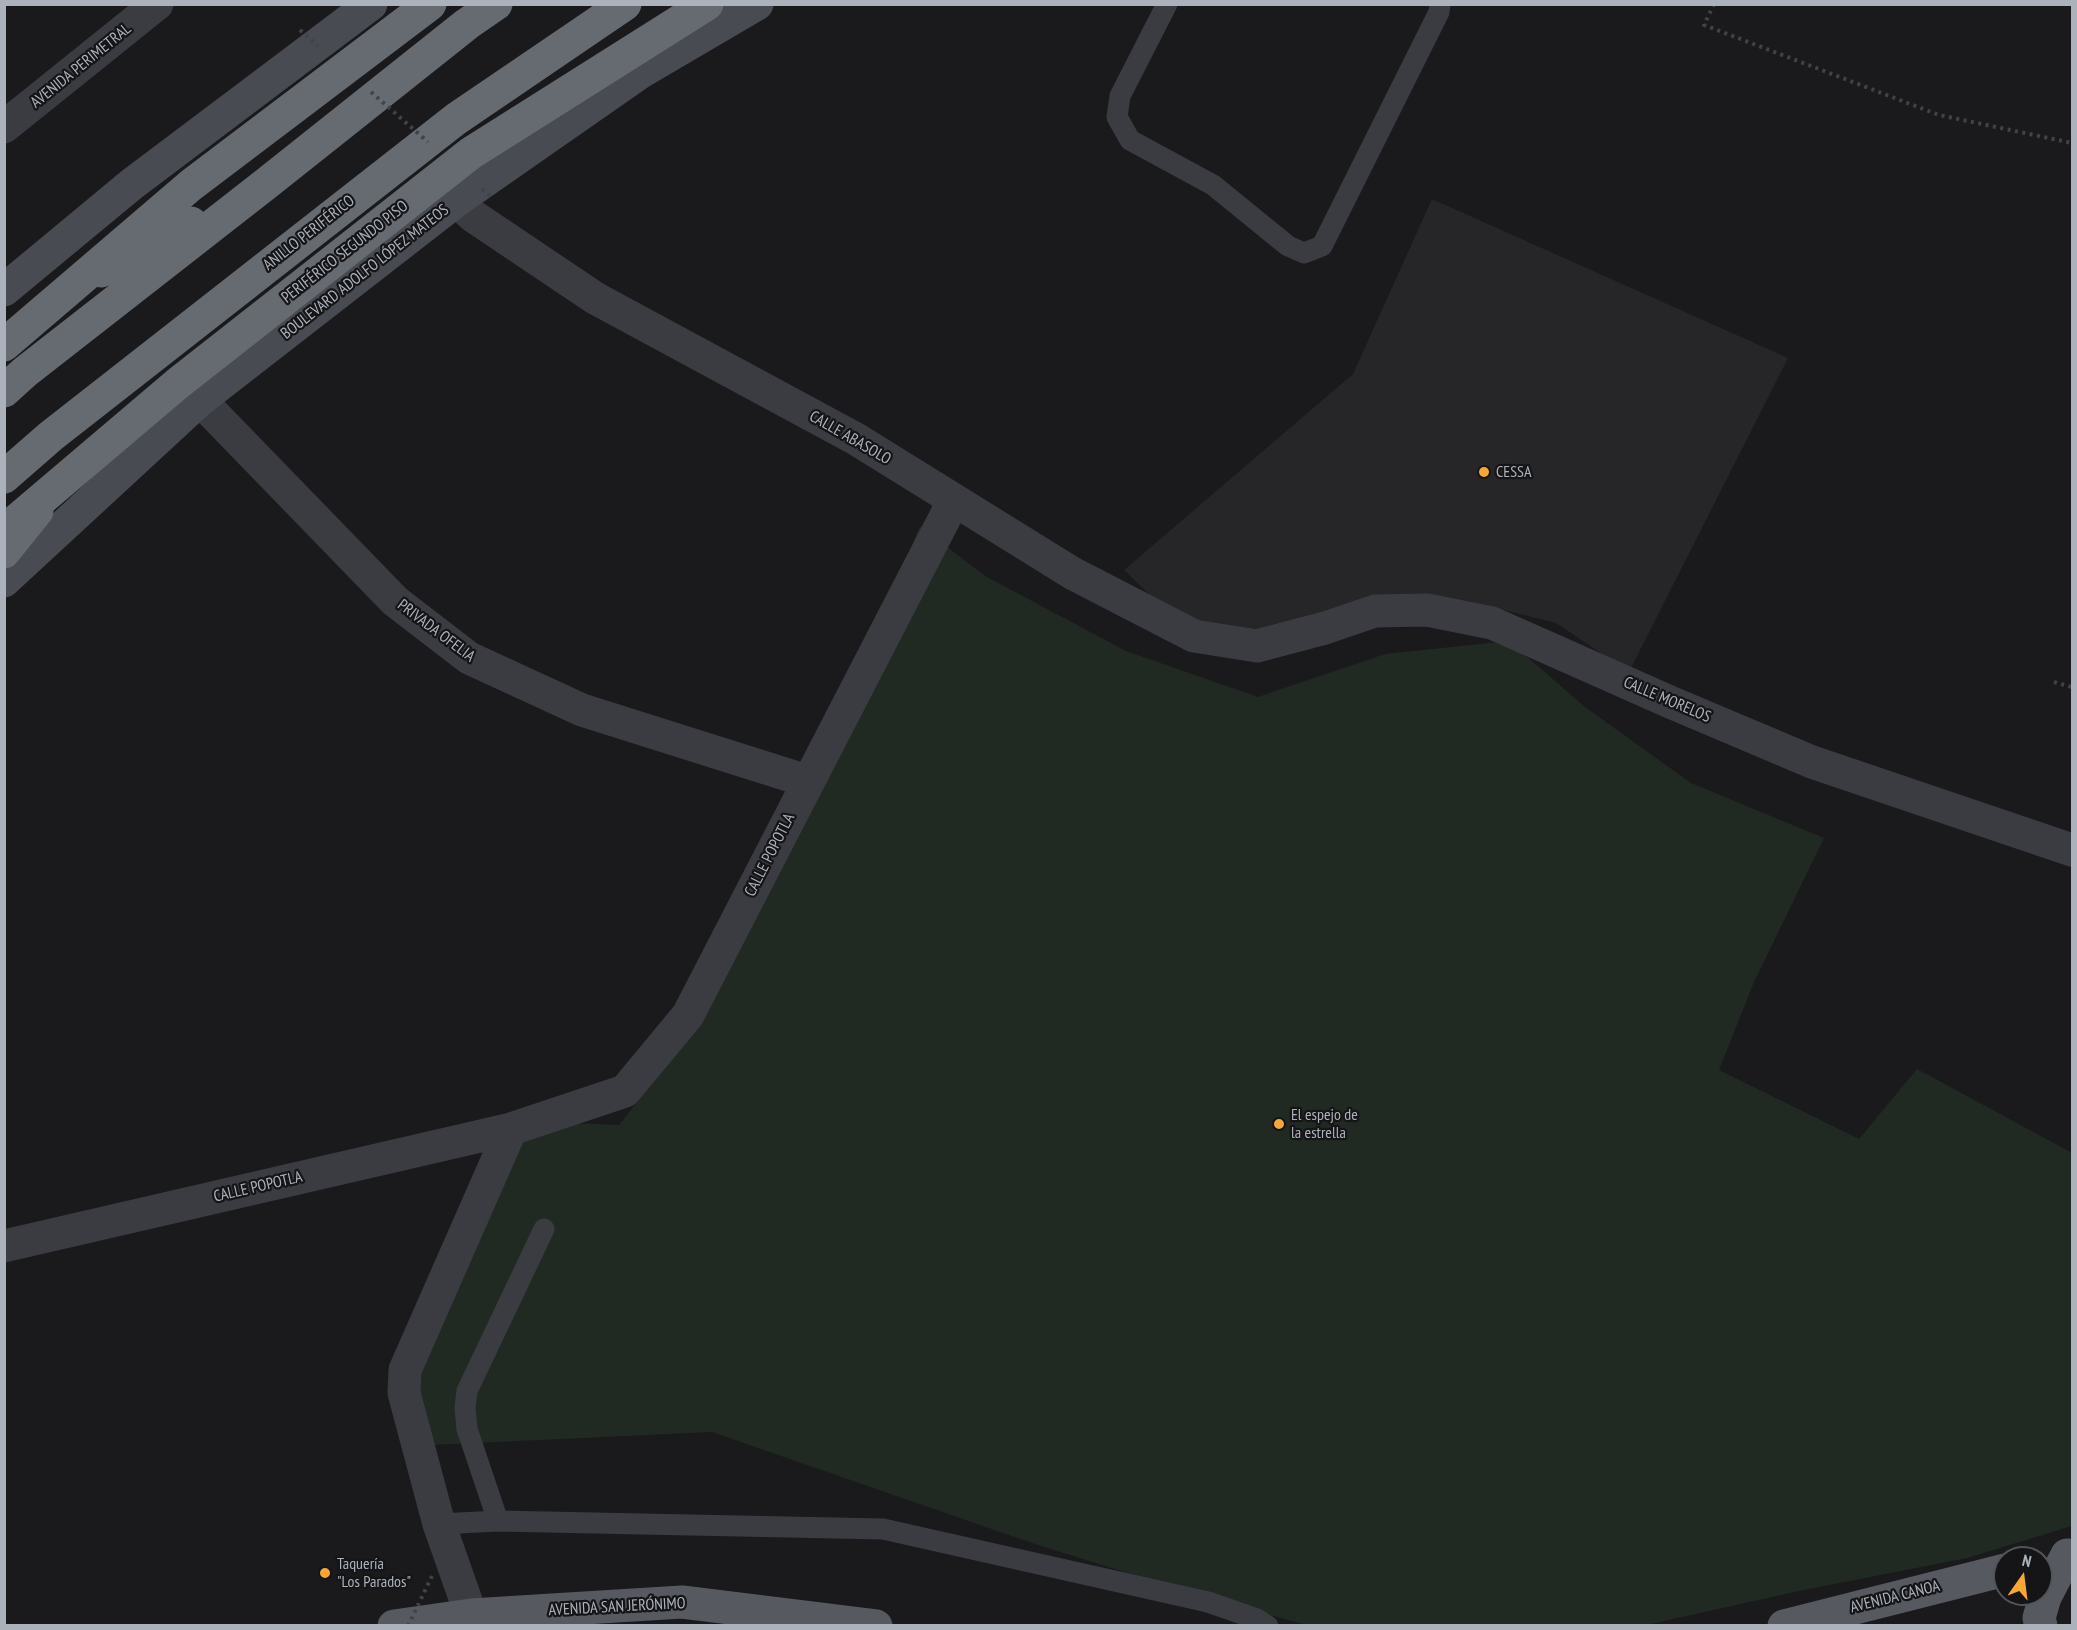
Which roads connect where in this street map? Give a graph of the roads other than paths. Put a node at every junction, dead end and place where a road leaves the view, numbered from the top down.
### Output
1 (157, 4) edge
2 (371, 4) edge
3 (430, 4) edge
4 (496, 4) edge
5 (625, 4) edge
6 (707, 4) edge
7 (757, 4) edge
8 (1167, 4) edge
9 (1440, 4) edge
10 (4, 127) edge
11 (267, 183) junction
12 (466, 192) junction
13 (4, 290) edge
14 (4, 322) edge
15 (168, 344) junction
16 (4, 345) edge
17 (4, 391) edge
18 (200, 400) junction
19 (4, 477) edge
20 (954, 500) junction
21 (4, 531) edge
22 (4, 552) edge
23 (4, 581) edge
24 (1257, 646) joint
25 (807, 782) junction
26 (2073, 850) edge
27 (511, 1129) junction
28 (544, 1229) dead end
29 (4, 1246) edge
30 (498, 1521) junction
31 (440, 1524) junction
32 (2060, 1557) edge
33 (1993, 1574) edge
34 (682, 1602) junction
35 (1878, 1614) edge
36 (471, 1615) junction
37 (394, 1626) edge
38 (658, 1626) edge
39 (876, 1626) edge
40 (1268, 1626) edge
41 (1784, 1626) edge
42 (2041, 1626) edge

1 - 10 street, AVENIDA PERIMETRAL
2 - 13 main road
3 - 16 highway, bridge
4 - 11 highway
5 - 15 highway, ANILLO PERIFÉRICO
6 - 21 highway, PERIFÉRICO SEGUNDO PISO, bridge
7 - 12 main road, BOULEVARD ADOLFO LÓPEZ MATEOS
8 - 9 lane
11 - 14 highway
11 - 17 highway
12 - 18 main road, BOULEVARD ADOLFO LÓPEZ MATEOS
12 - 20 street, CALLE ABASOLO
15 - 19 highway, ANILLO PERIFÉRICO
15 - 22 highway
18 - 23 main road, BOULEVARD ADOLFO LÓPEZ MATEOS
18 - 25 street, PRIVADA OFELIA
20 - 24 street, CALLE ABASOLO
20 - 25 street, CALLE POPOTLA
24 - 26 street, CALLE MORELOS
25 - 27 street, CALLE POPOTLA
27 - 29 street, CALLE POPOTLA
27 - 31 street
28 - 30 lane
30 - 31 lane
30 - 40 lane
31 - 36 street
32 - 42 main road
33 - 35 main road, AVENIDA CANOA
34 - 36 main road, AVENIDA SAN JERÓNIMO
34 - 38 main road
34 - 39 main road, AVENIDA SAN JERÓNIMO
35 - 41 main road, AVENIDA CANOA
36 - 37 main road, AVENIDA SAN JERÓNIMO

